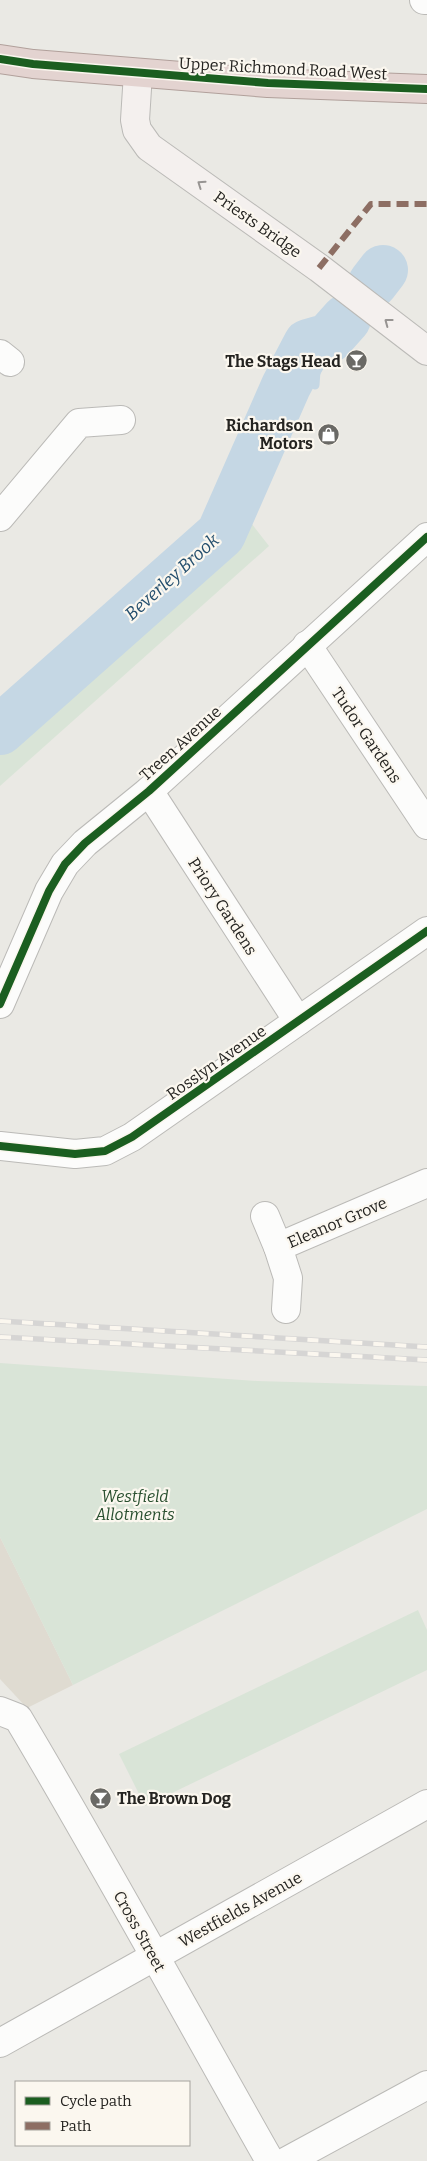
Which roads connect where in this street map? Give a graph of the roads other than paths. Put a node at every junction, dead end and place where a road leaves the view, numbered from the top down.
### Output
1 (0, 59) edge
2 (138, 73) junction
3 (427, 88) edge
4 (427, 351) edge
5 (121, 420) dead end
6 (0, 517) edge
7 (427, 537) edge
8 (307, 645) junction
9 (149, 791) junction
10 (427, 825) edge
11 (427, 931) edge
12 (0, 1004) edge
13 (298, 1021) junction
14 (0, 1146) edge
15 (427, 1183) edge
16 (265, 1216) dead end
17 (278, 1247) junction
18 (286, 1309) dead end
19 (0, 1711) edge
20 (427, 1804) edge
21 (154, 1957) junction
22 (0, 2043) edge
23 (427, 2085) edge
24 (270, 2161) edge
25 (287, 2161) edge

1 - 2 highway, Upper Richmond Road West
2 - 3 highway, Upper Richmond Road West
4 -> 2 street, Priests Bridge
5 - 6 street
7 - 8 street, Treen Avenue
8 - 9 street, Treen Avenue
8 - 10 street, Tudor Gardens
9 - 12 street, Treen Avenue
9 - 13 street, Priory Gardens
11 - 13 street, Rosslyn Avenue
13 - 14 street, Rosslyn Avenue
15 - 17 street, Eleanor Grove
16 - 17 street, Eleanor Grove
17 - 18 street
19 - 21 street, Cross Street
20 - 21 street, Westfields Avenue
21 - 22 street, Westfields Avenue
21 - 24 street, Cross Street
23 - 25 street

